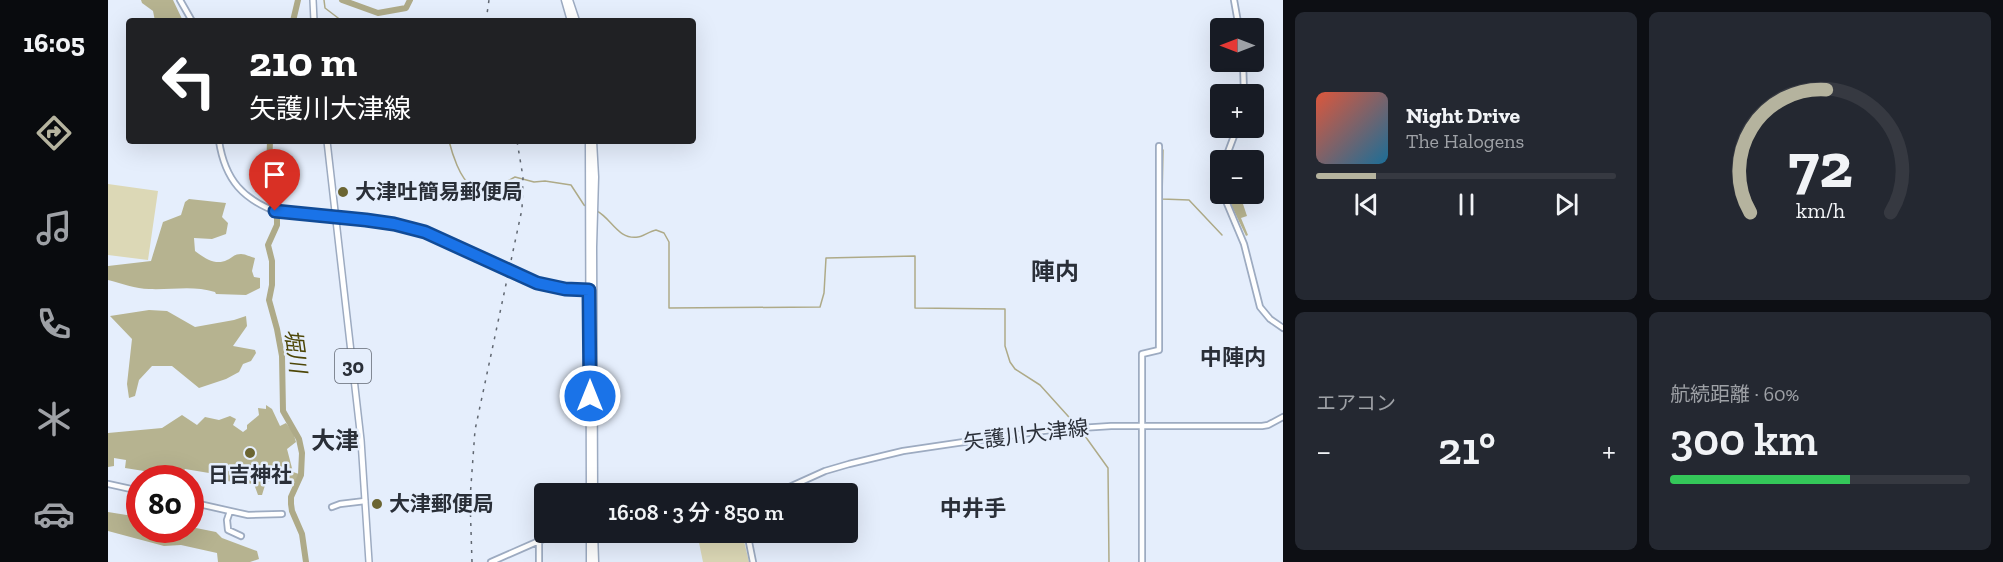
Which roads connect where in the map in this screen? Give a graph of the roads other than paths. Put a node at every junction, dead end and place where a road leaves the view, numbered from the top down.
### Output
1 (180, 0) edge
2 (313, 0) edge
3 (567, 0) edge
4 (1234, 0) edge
5 (190, 18) edge
6 (314, 18) edge
7 (570, 18) edge
8 (575, 18) edge
9 (1237, 18) edge
10 (219, 144) edge
11 (327, 144) edge
12 (591, 144) edge
13 (1159, 146) dead end
14 (1227, 204) edge
15 (336, 218) junction
16 (592, 290) junction
17 (1283, 328) edge
18 (1283, 417) edge
19 (1143, 425) junction
20 (590, 483) edge
21 (594, 483) edge
22 (798, 483) edge
23 (108, 484) edge
24 (126, 488) edge
25 (365, 501) junction
26 (204, 506) edge
27 (332, 507) dead end
28 (230, 512) junction
29 (282, 514) dead end
30 (241, 536) dead end
31 (537, 543) edge
32 (539, 543) edge
33 (590, 543) edge
34 (594, 543) edge
35 (749, 543) edge
36 (369, 562) edge
37 (491, 562) edge
38 (538, 562) edge
39 (590, 562) edge
40 (595, 562) edge
41 (753, 562) edge
42 (1142, 562) edge

1 - 5 main road
2 - 6 main road
3 - 7 highway
3 - 8 highway
4 - 9 main road
10 - 15 main road
11 - 15 main road, 30
12 - 16 highway
13 - 19 main road
14 - 17 main road
15 - 16 main road, bridge
15 - 25 main road, 30
16 - 20 highway
16 - 21 highway
18 - 19 main road, 矢護川大津線
19 - 22 main road, 矢護川大津線
19 - 42 main road
23 - 24 main road
25 - 27 main road
25 - 36 main road, 30
26 - 28 main road
28 - 29 main road
28 - 30 main road
31 - 37 main road
32 - 38 main road
33 - 39 highway
34 - 40 highway
35 - 41 main road

